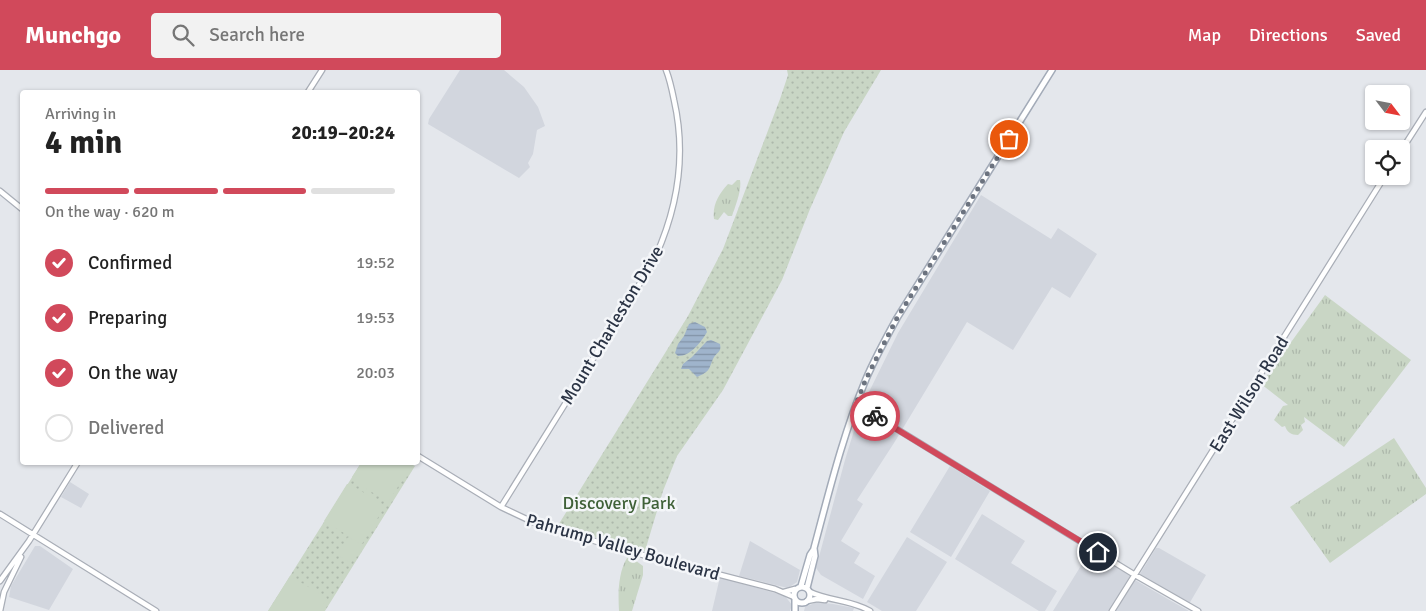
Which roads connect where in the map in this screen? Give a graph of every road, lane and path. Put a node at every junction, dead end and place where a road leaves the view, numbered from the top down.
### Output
1 (322, 70) edge
2 (666, 70) edge
3 (1052, 70) edge
4 (309, 90) edge
5 (1426, 112) edge
6 (1408, 140) edge
7 (1379, 185) edge
8 (0, 191) edge
9 (20, 207) edge
10 (856, 404) junction
11 (420, 457) edge
12 (76, 465) edge
13 (501, 507) junction
14 (0, 514) edge
15 (33, 535) junction
16 (29, 542) junction
17 (814, 548) junction
18 (1135, 575) junction
19 (0, 581) edge
20 (798, 588) junction
21 (809, 590) junction
22 (2, 591) edge
23 (784, 592) junction
24 (794, 598) junction
25 (832, 600) junction
26 (806, 602) junction
27 (0, 611) edge
28 (156, 611) edge
29 (795, 611) edge
30 (800, 611) edge
31 (870, 611) edge
32 (1112, 611) edge
33 (1198, 611) edge

1 - 4 street
2 - 13 street, Mount Charleston Drive
3 - 10 main road
5 - 6 street
7 - 18 street, East Wilson Road
8 - 9 street
10 - 17 main road
10 - 18 street
11 - 13 street, Pahrump Valley Boulevard
12 - 15 street
13 - 23 street, Pahrump Valley Boulevard
14 - 15 street
15 - 16 street
15 - 28 street
16 - 19 street
16 - 22 street
17 - 20 main road
17 - 21 main road
18 - 32 street, East Wilson Road
18 - 33 street
20 - 21 main road
20 - 23 street, Pahrump Valley Boulevard
20 - 24 main road
21 - 25 street
21 - 26 main road
22 - 27 street
23 - 24 street, Pahrump Valley Boulevard
24 - 26 main road
24 - 29 main road
25 - 26 street
25 - 31 street
26 - 30 main road

